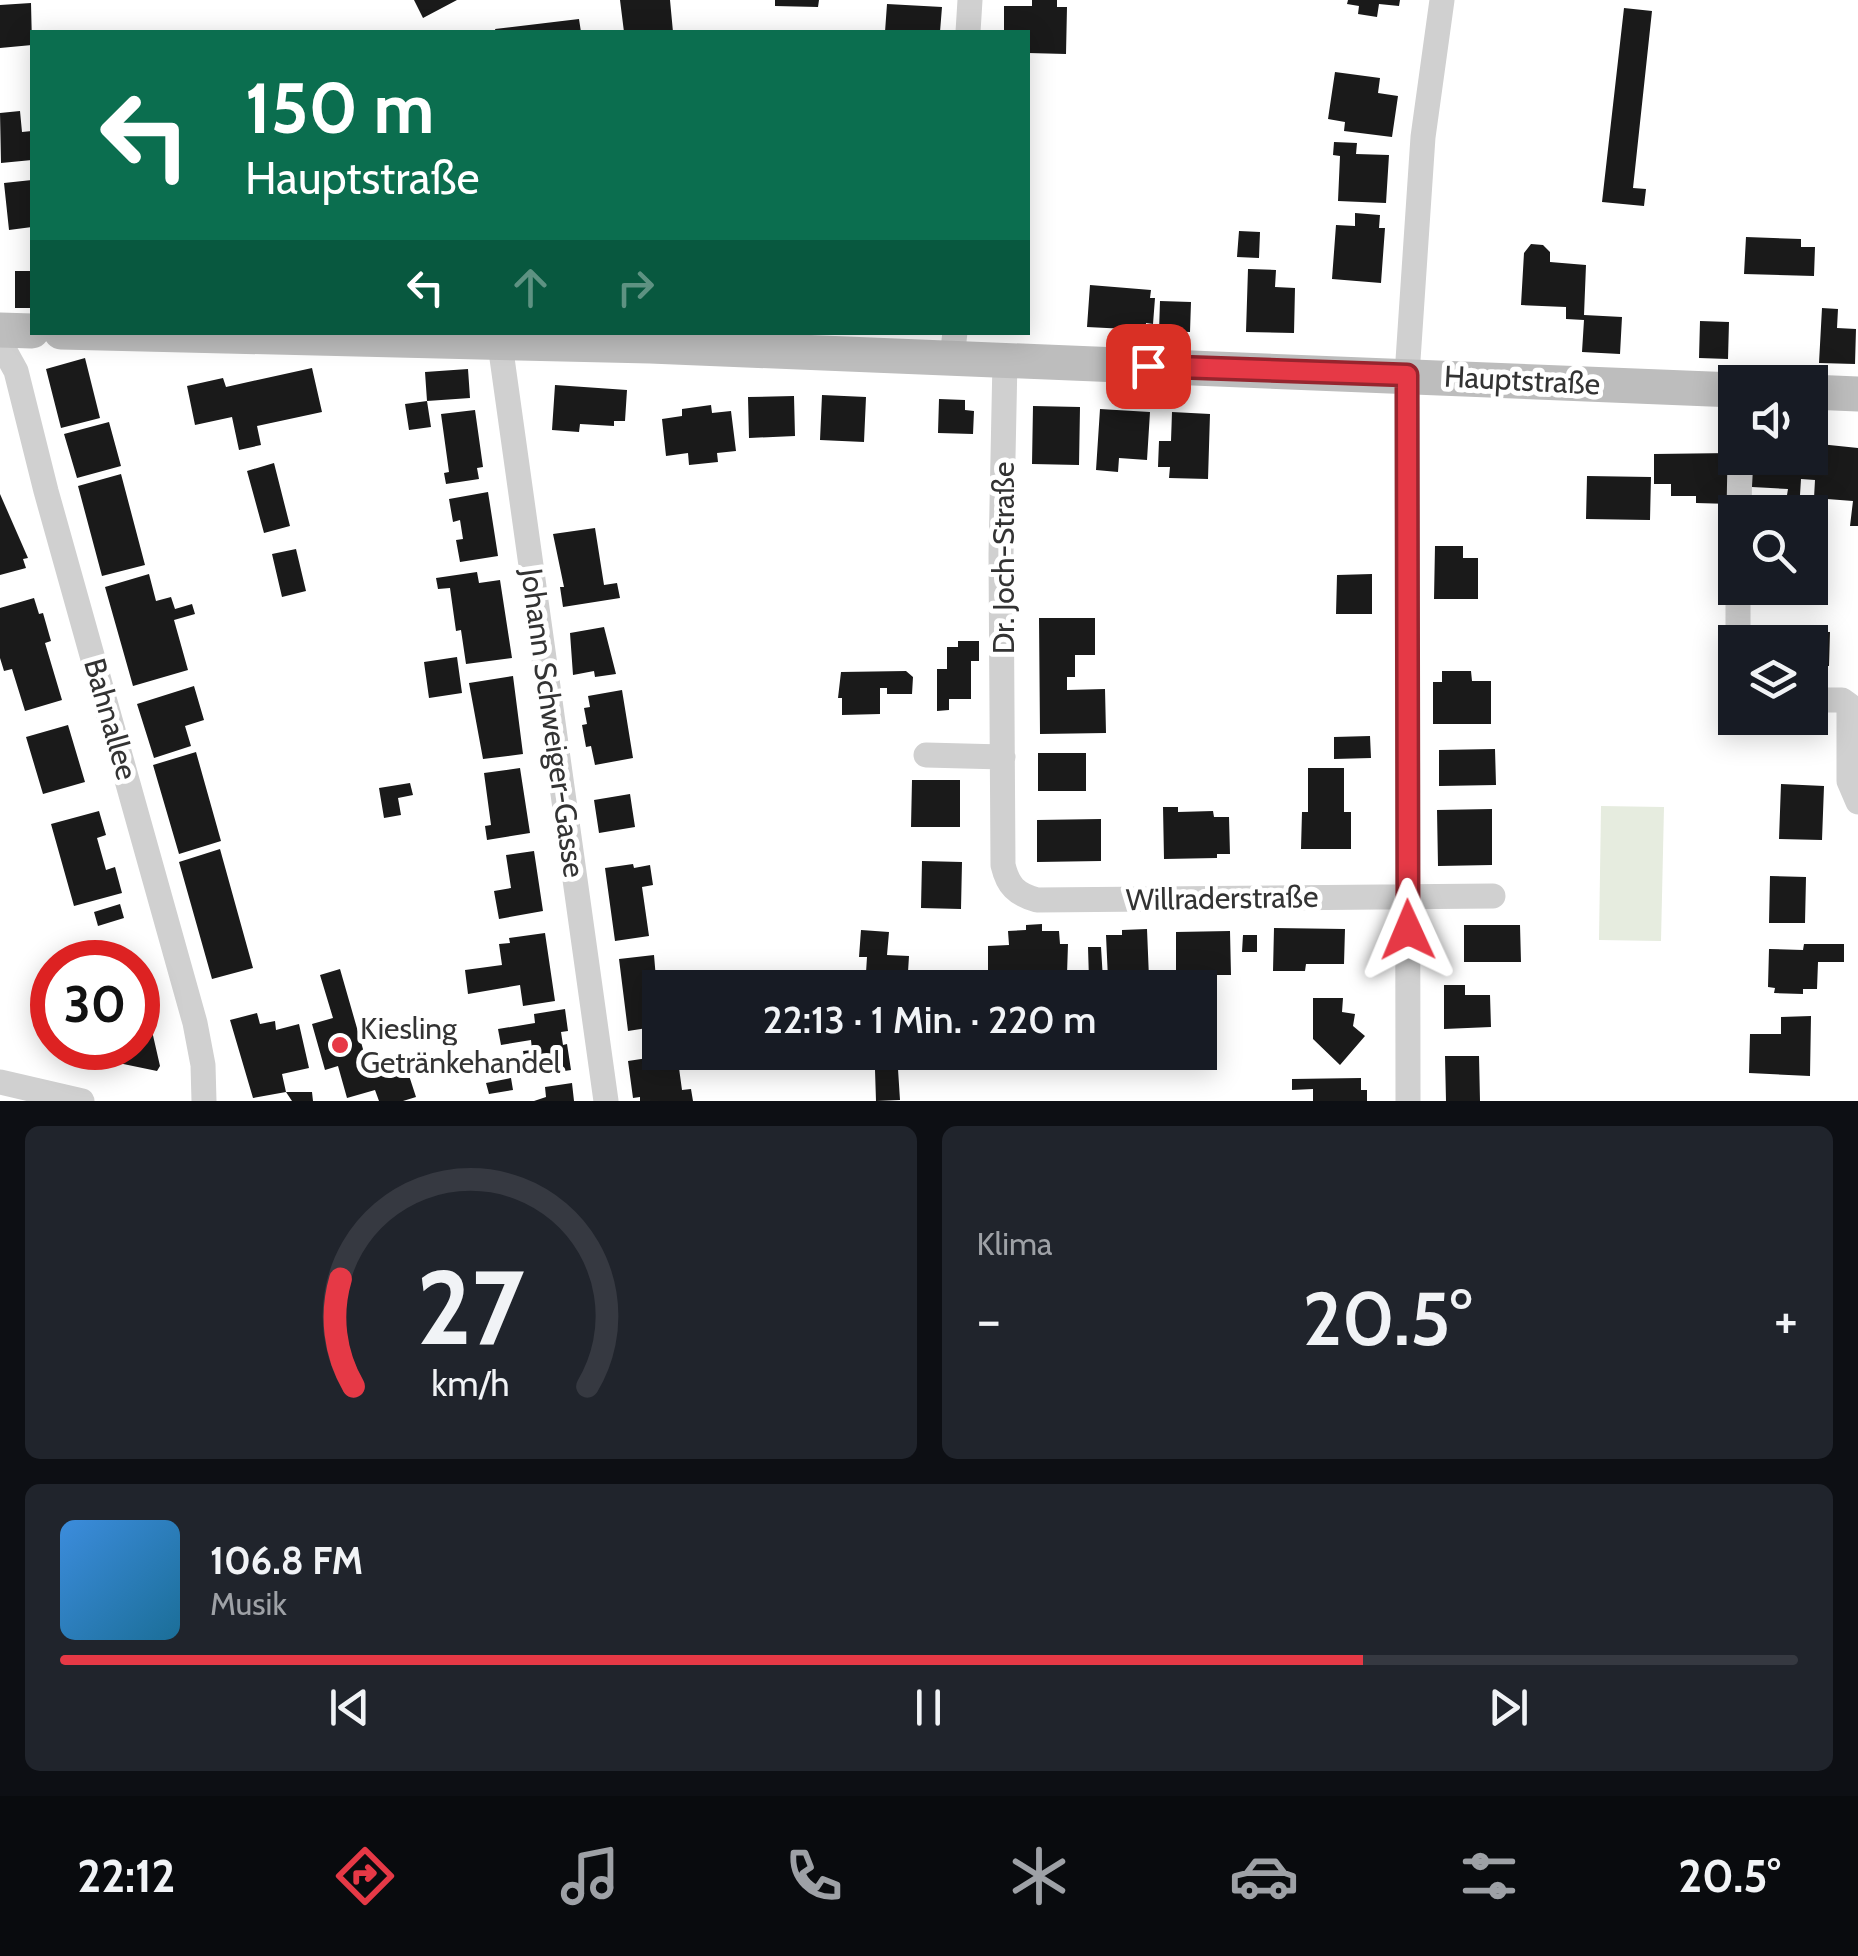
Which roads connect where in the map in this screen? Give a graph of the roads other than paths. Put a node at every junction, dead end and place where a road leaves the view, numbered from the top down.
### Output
1 (970, 0) edge
2 (1442, 0) edge
3 (968, 30) edge
4 (0, 330) edge
5 (30, 331) edge
6 (170, 335) edge
7 (0, 342) edge
8 (500, 344) junction
9 (954, 345) edge
10 (1005, 360) junction
11 (1407, 375) junction
12 (1718, 389) edge
13 (1828, 393) edge
14 (1858, 394) edge
15 (1828, 700) edge
16 (926, 755) dead end
17 (1003, 756) junction
18 (1858, 802) edge
19 (1014, 890) joint
20 (1408, 896) junction
21 (1493, 896) dead end
22 (0, 1082) edge
23 (82, 1101) edge
24 (204, 1101) edge
25 (606, 1101) edge
26 (1408, 1101) edge

1 - 3 street
2 - 11 street
4 - 5 main road
6 - 8 main road, Hauptstraße
7 - 24 street, Bahnallee
8 - 9 main road, Hauptstraße
8 - 25 street, Johann Schweiger-Gasse
9 - 10 main road, Hauptstraße
10 - 11 main road, Hauptstraße
10 - 17 street, Dr. Joch-Straße
11 - 12 main road, Hauptstraße
11 - 20 street
13 - 14 main road
15 - 18 street
16 - 17 street
17 - 19 street, Dr. Joch-Straße
19 - 20 street, Willraderstraße
20 - 21 street, Willraderstraße
20 - 26 street
22 - 23 street

